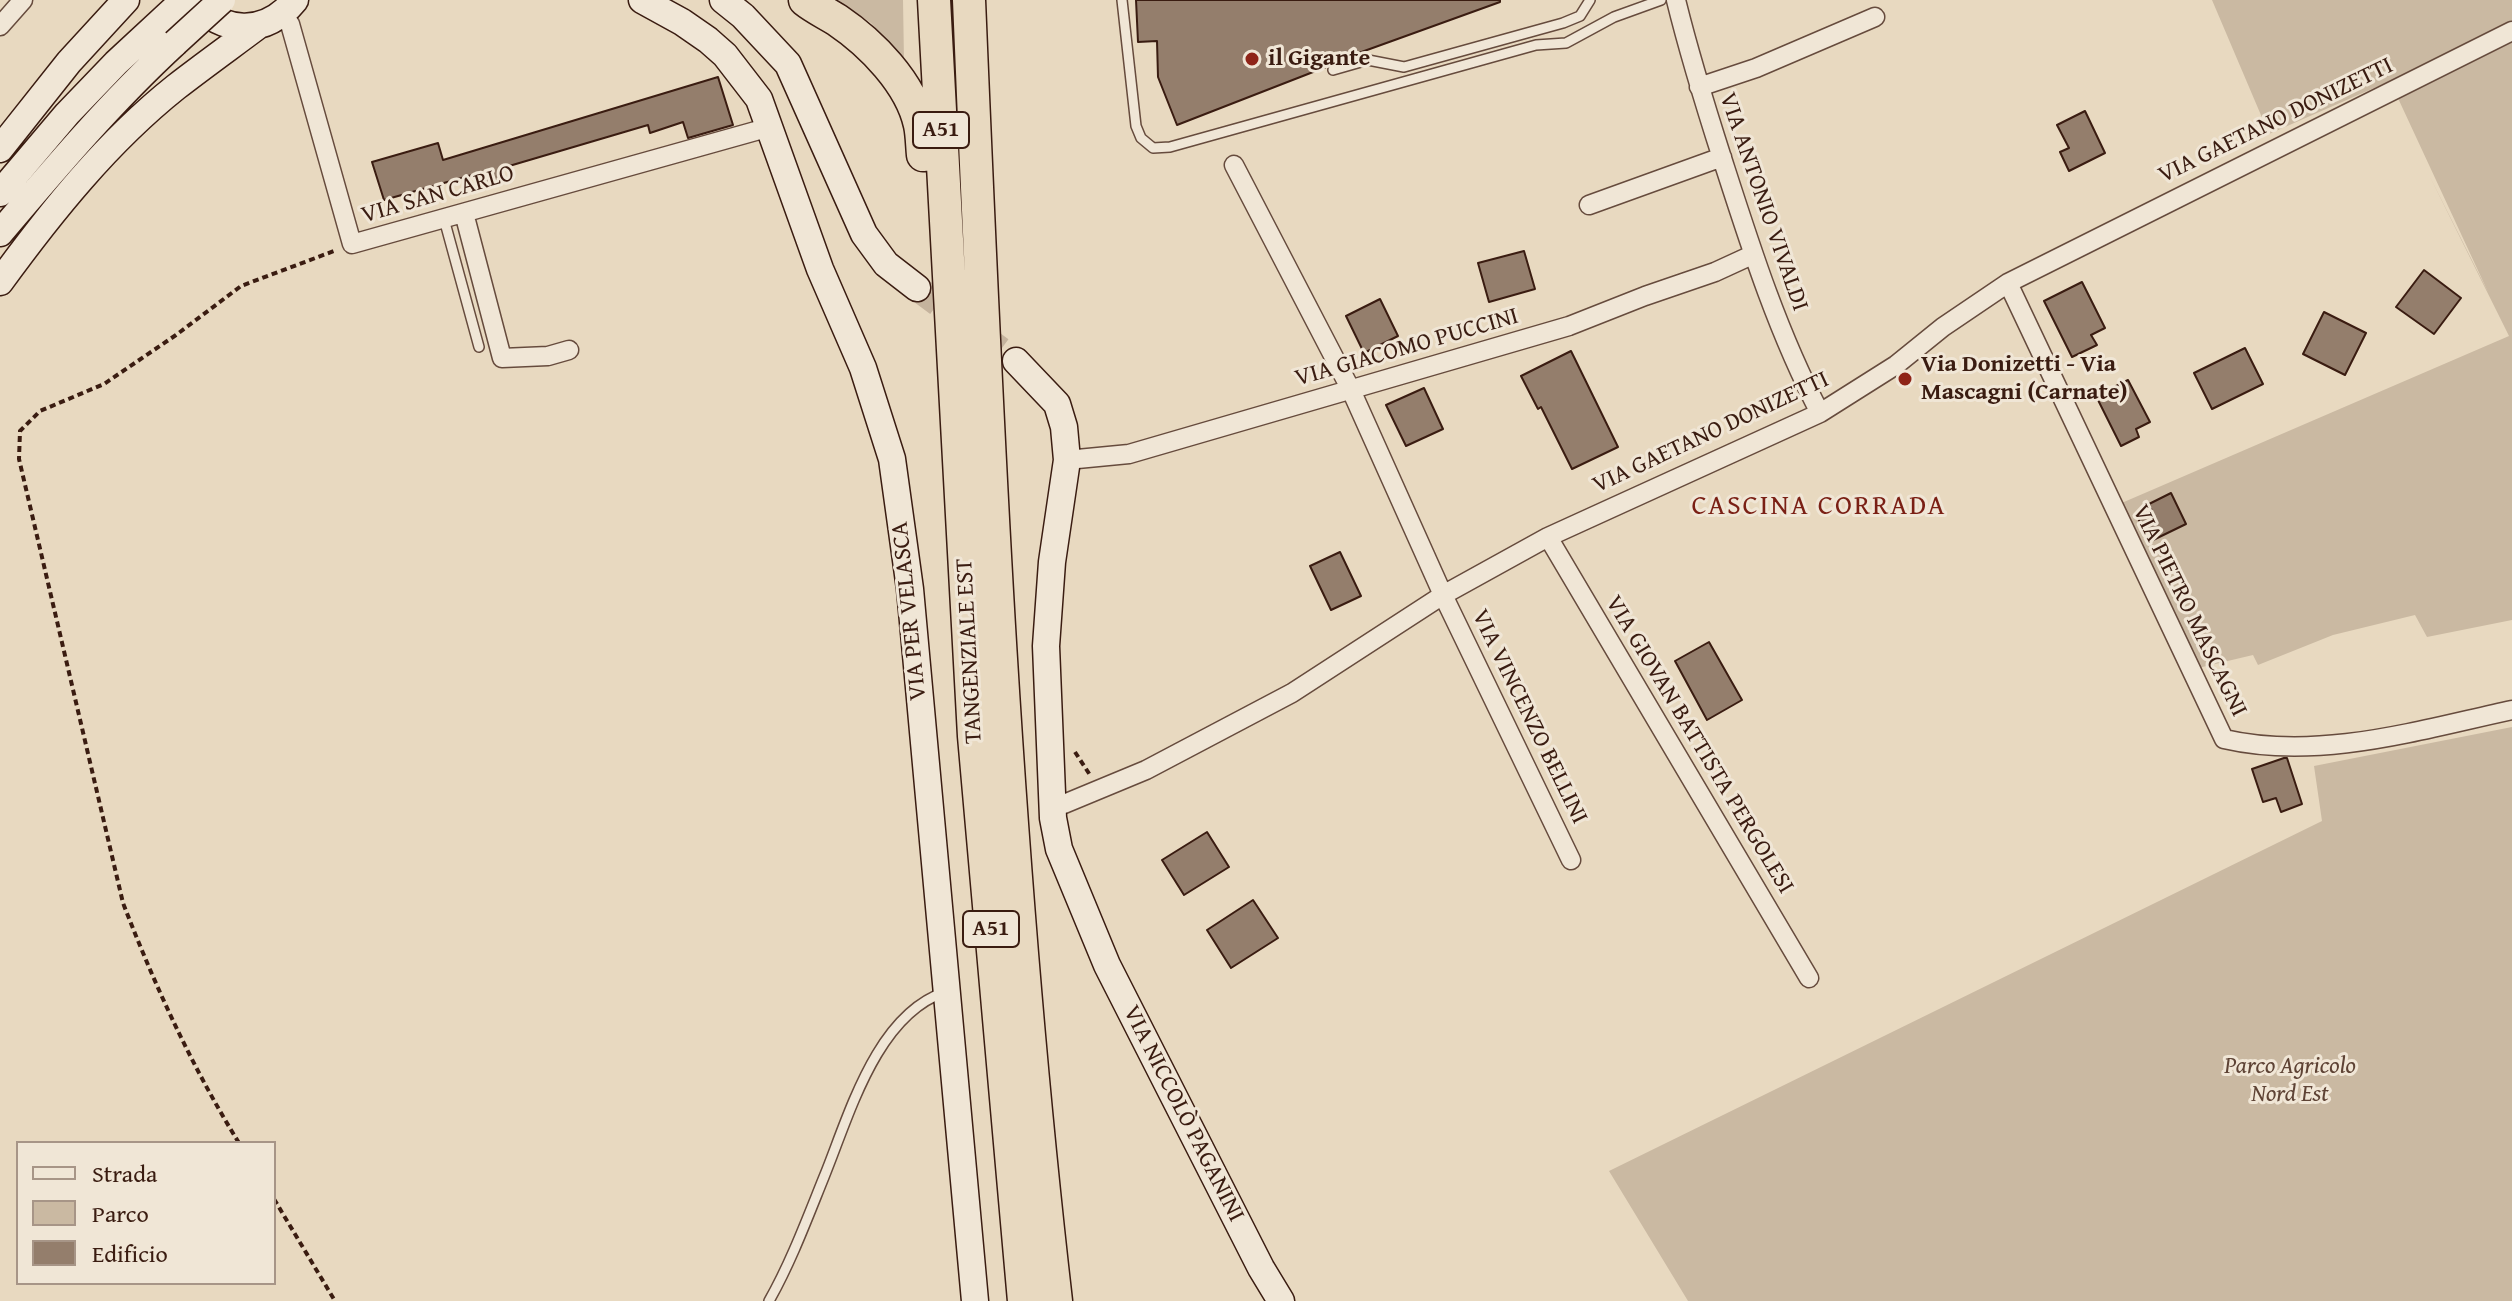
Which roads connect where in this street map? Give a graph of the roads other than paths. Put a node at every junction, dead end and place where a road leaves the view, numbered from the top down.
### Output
1 (23, 0) edge
2 (126, 0) edge
3 (184, 0) edge
4 (192, 0) edge
5 (222, 0) edge
6 (642, 0) edge
7 (723, 0) edge
8 (805, 0) edge
9 (934, 0) edge
10 (969, 0) edge
11 (988, 0) edge
12 (1122, 0) edge
13 (1590, 0) edge
14 (1661, 0) edge
15 (1676, 0) edge
16 (279, 13) edge
17 (1875, 17) dead end
18 (0, 26) edge
19 (2512, 31) edge
20 (1333, 70) dead end
21 (972, 86) junction
22 (1699, 87) junction
23 (770, 127) junction
24 (0, 149) edge
25 (1722, 157) junction
26 (1234, 165) dead end
27 (0, 193) edge
28 (1589, 205) dead end
29 (464, 213) junction
30 (444, 219) junction
31 (0, 233) edge
32 (1752, 255) junction
33 (947, 259) junction
34 (0, 282) edge
35 (2008, 283) junction
36 (917, 288) tunnel mouth
37 (479, 347) dead end
38 (569, 350) dead end
39 (1016, 361) tunnel mouth
40 (1351, 390) junction
41 (1820, 413) junction
42 (1067, 460) junction
43 (1548, 537) junction
44 (1443, 595) junction
45 (2512, 710) edge
46 (1056, 805) junction
47 (1571, 860) dead end
48 (1809, 978) dead end
49 (949, 991) junction
50 (769, 1301) edge
51 (975, 1301) edge
52 (1024, 1301) edge
53 (1056, 1301) edge
54 (1281, 1301) edge

1 - 18 street
2 - 24 street
3 - 27 street
4 - 16 street
5 - 31 street, bridge
6 - 23 street, VIA PER VELASCA
7 - 36 street
8 - 33 highway
9 - 33 highway, TANGENZIALE EST / A51
10 - 21 highway, TANGENZIALE EST / A51
11 - 21 highway
12 - 14 lane
13 - 20 lane
15 - 22 street, VIA ANTONIO VIVALDI
16 - 30 street, VIA SAN CARLO
16 - 34 street
17 - 22 street
19 - 35 street, VIA GAETANO DONIZETTI
21 - 53 highway, TANGENZIALE EST / A51
22 - 25 street, VIA ANTONIO VIVALDI
23 - 29 street, VIA SAN CARLO
23 - 49 street, VIA PER VELASCA
25 - 28 street
25 - 32 street, VIA ANTONIO VIVALDI
26 - 40 street, VIA VINCENZO BELLINI
29 - 30 street, VIA SAN CARLO
29 - 38 street
30 - 37 lane
32 - 40 street, VIA GIACOMO PUCCINI
32 - 41 street, VIA ANTONIO VIVALDI
33 - 52 highway, TANGENZIALE EST / A51
35 - 41 street, VIA GAETANO DONIZETTI
35 - 45 street, VIA PIETRO MASCAGNI
39 - 42 street, VIA NICCOLÒ PAGANINI
40 - 42 street, VIA GIACOMO PUCCINI
40 - 44 street, VIA VINCENZO BELLINI
41 - 43 street, VIA GAETANO DONIZETTI
42 - 46 street, VIA NICCOLÒ PAGANINI
43 - 44 street, VIA GAETANO DONIZETTI
43 - 48 street, VIA GIOVAN BATTISTA PERGOLESI
44 - 46 street, VIA GAETANO DONIZETTI
44 - 47 street, VIA VINCENZO BELLINI
46 - 54 street, VIA NICCOLÒ PAGANINI
49 - 50 lane
49 - 51 street, VIA PER VELASCA

